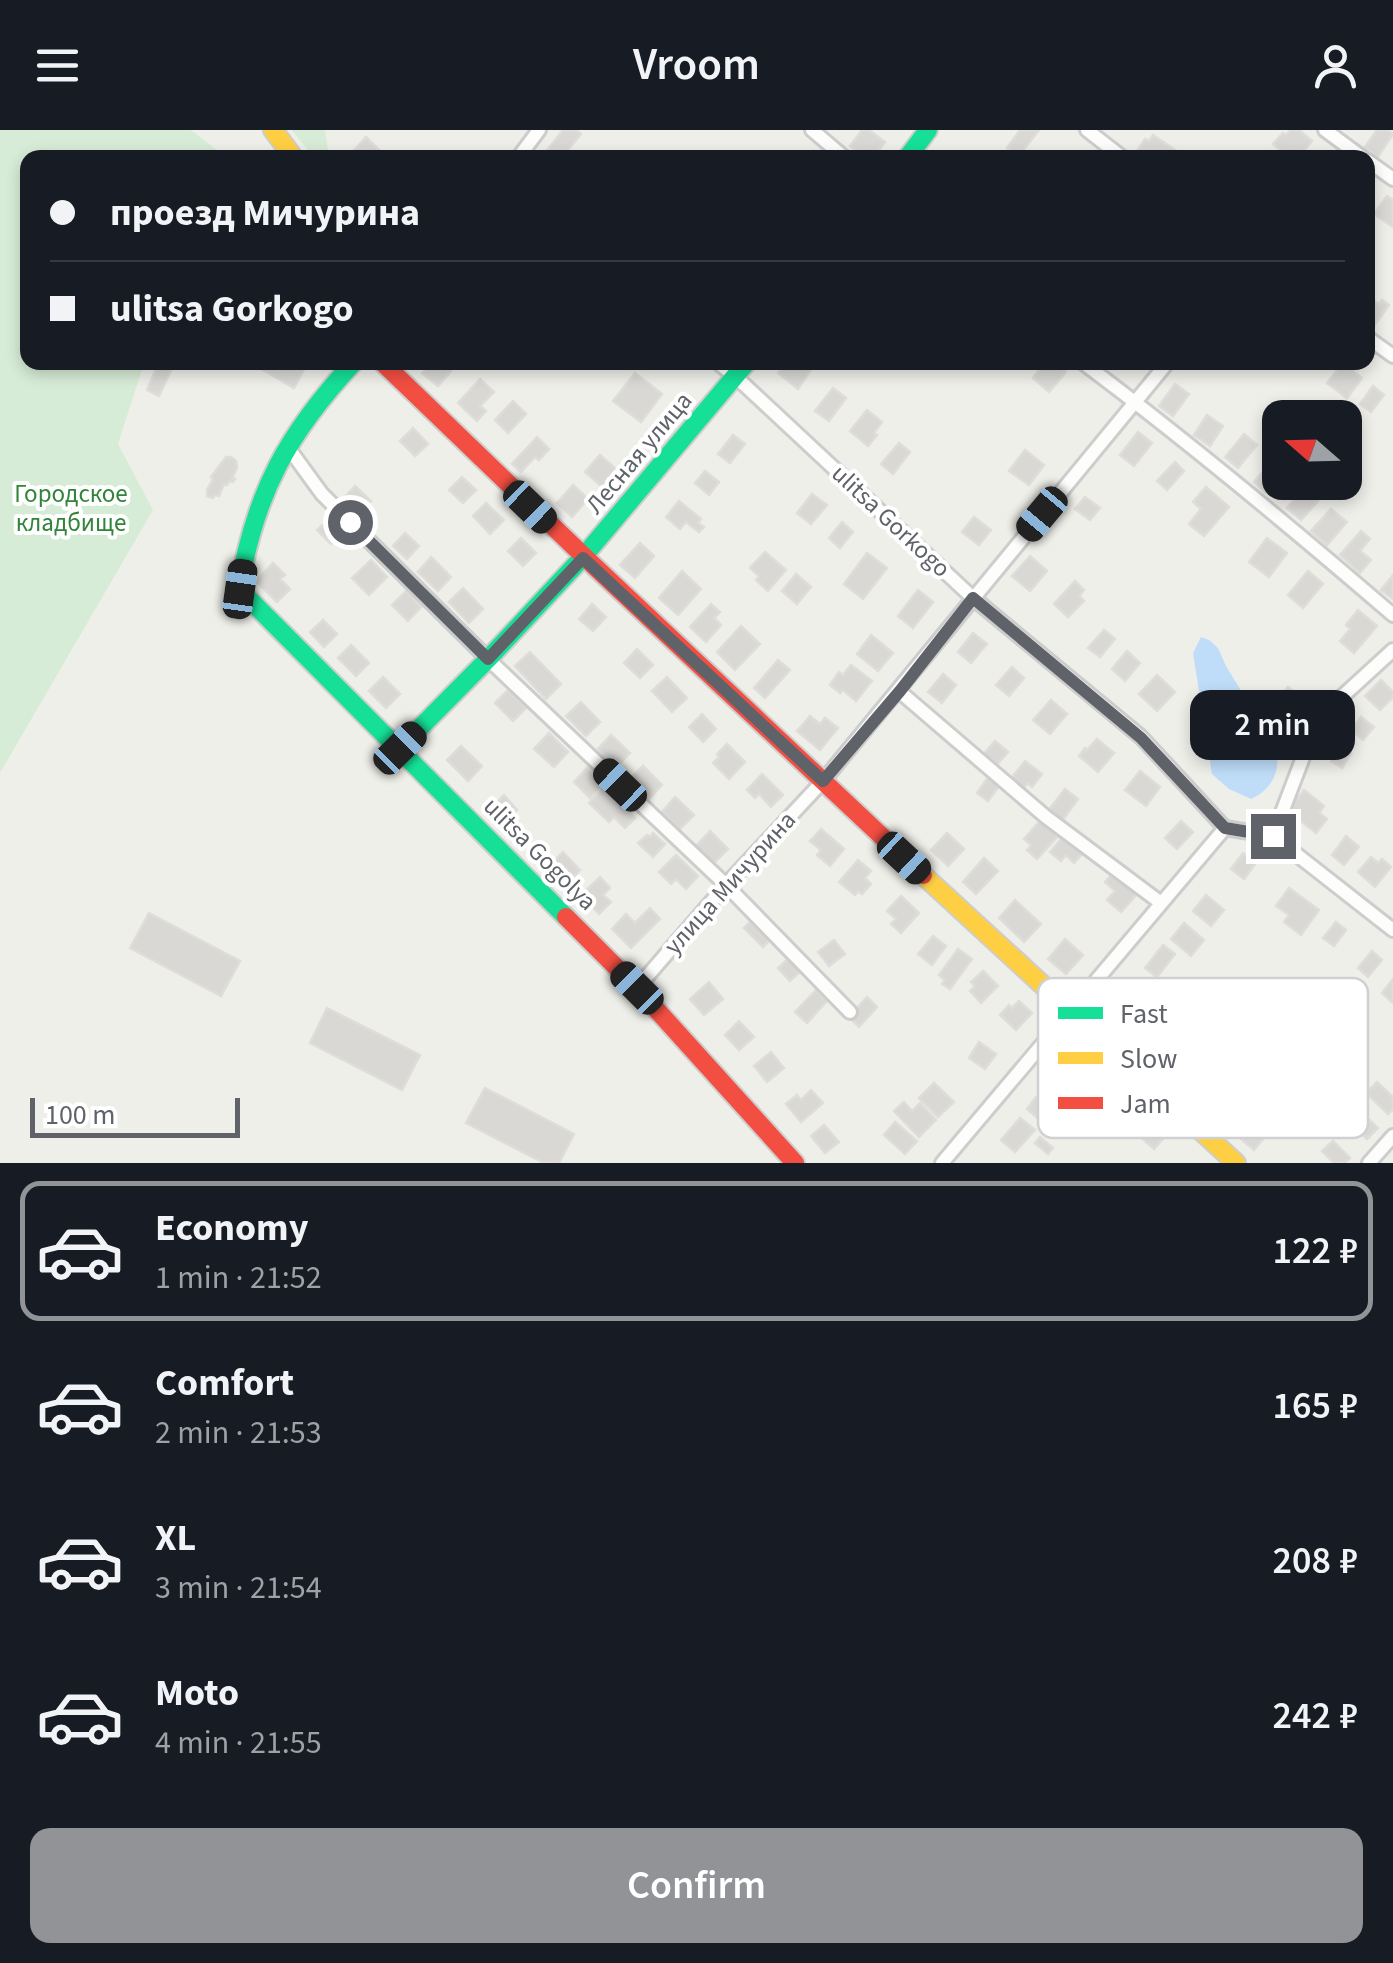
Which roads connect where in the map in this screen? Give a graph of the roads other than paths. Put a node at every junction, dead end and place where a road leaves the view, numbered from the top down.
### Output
1 (812, 130) edge
2 (928, 130) edge
3 (1087, 130) edge
4 (1325, 130) edge
5 (836, 150) edge
6 (912, 150) edge
7 (1113, 150) edge
8 (1341, 150) edge
9 (347, 370) edge
10 (390, 370) edge
11 (742, 370) edge
12 (1093, 370) edge
13 (1161, 370) edge
14 (1135, 402) junction
15 (287, 446) junction
16 (583, 558) junction
17 (973, 598) junction
18 (1393, 614) edge
19 (1393, 650) edge
20 (488, 659) junction
21 (900, 691) junction
22 (400, 748) junction
23 (823, 781) junction
24 (1225, 828) junction
25 (1273, 836) junction
26 (726, 885) junction
27 (1162, 903) junction
28 (1393, 930) edge
29 (1098, 978) edge
30 (1038, 981) edge
31 (637, 988) junction
32 (850, 1012) dead end
33 (1038, 1049) edge
34 (1393, 1136) edge
35 (1209, 1138) edge
36 (795, 1163) edge
37 (942, 1163) edge
38 (1236, 1163) edge
39 (1369, 1163) edge

1 - 5 street
2 - 6 street
3 - 7 street
4 - 8 street
9 - 15 street
10 - 16 street
11 - 16 street, Лесная улица
11 - 17 street, ulitsa Gorkogo
12 - 14 street
13 - 14 street, улица Мичурина
14 - 17 street, улица Мичурина
14 - 18 street
15 - 20 street
15 - 22 street, ulitsa Gogolya
16 - 20 street, Лесная улица
16 - 23 street
17 - 21 street, улица Мичурина
17 - 24 street, ulitsa Gorkogo
19 - 25 street
20 - 22 street, Лесная улица
20 - 26 street
21 - 23 street, улица Мичурина
21 - 27 street
22 - 31 street, ulitsa Gogolya
23 - 26 street, улица Мичурина
23 - 30 street
24 - 25 street
24 - 27 street
25 - 28 street
26 - 31 street, улица Мичурина
26 - 32 street
27 - 29 street
31 - 36 street, ulitsa Gogolya
33 - 37 street
34 - 39 street
35 - 38 street

